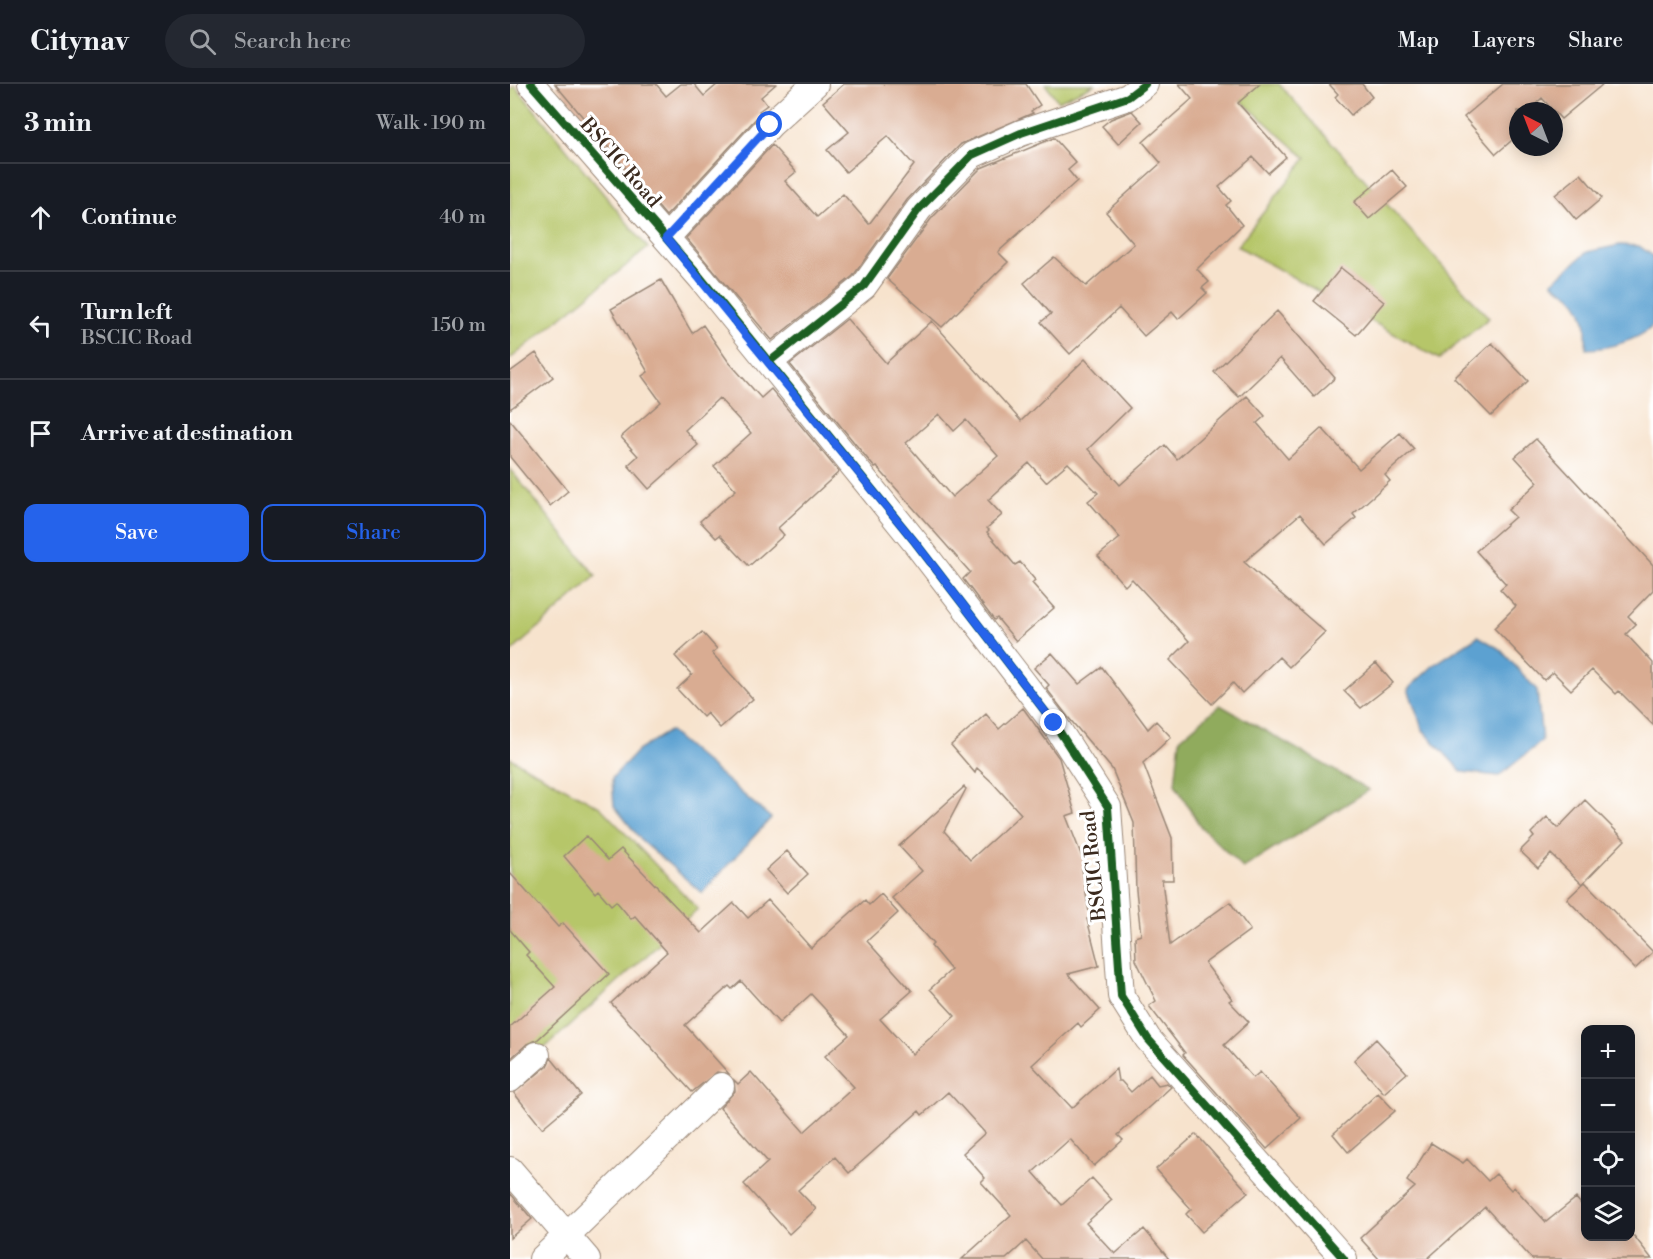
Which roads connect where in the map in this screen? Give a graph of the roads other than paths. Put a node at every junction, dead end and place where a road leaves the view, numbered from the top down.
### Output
1 (531, 84) edge
2 (815, 84) edge
3 (1145, 84) edge
4 (666, 238) junction
5 (768, 362) junction
6 (537, 1055) dead end
7 (510, 1079) edge
8 (721, 1086) dead end
9 (510, 1170) edge
10 (566, 1235) junction
11 (542, 1259) edge
12 (587, 1259) edge
13 (1344, 1259) edge

1 - 4 street, BSCIC Road
2 - 4 street
3 - 5 street
4 - 5 street, BSCIC Road
5 - 13 street, BSCIC Road
6 - 7 street
8 - 10 street
9 - 10 street
10 - 11 street
10 - 12 street

